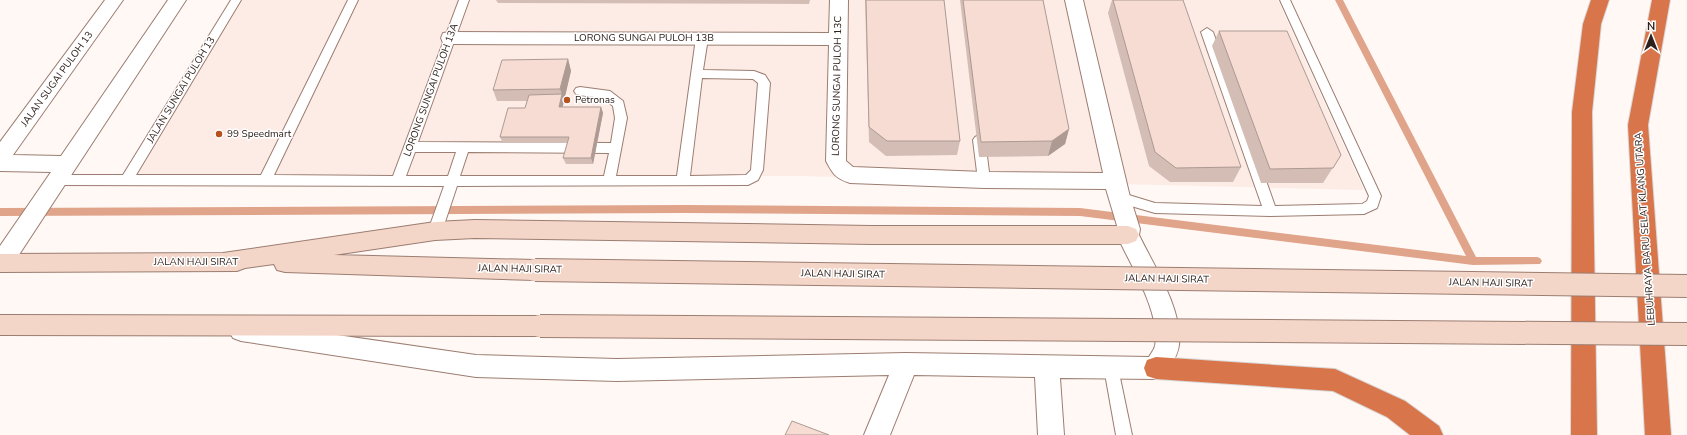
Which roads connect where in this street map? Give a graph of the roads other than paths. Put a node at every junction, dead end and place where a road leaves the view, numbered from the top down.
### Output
1 (114, 0) edge
2 (177, 0) edge
3 (236, 0) edge
4 (353, 0) edge
5 (464, 0) edge
6 (839, 0) edge
7 (1074, 0) edge
8 (1285, 0) edge
9 (1600, 0) edge
10 (1661, 0) edge
11 (1207, 32) dead end
12 (450, 38) junction
13 (702, 38) junction
14 (838, 39) junction
15 (698, 74) junction
16 (580, 91) dead end
17 (977, 125) edge
18 (410, 147) junction
19 (464, 147) junction
20 (616, 148) junction
21 (0, 158) edge
22 (0, 164) edge
23 (57, 179) junction
24 (127, 179) junction
25 (266, 179) junction
26 (398, 180) junction
27 (454, 180) junction
28 (984, 180) junction
29 (609, 181) junction
30 (682, 181) junction
31 (1119, 194) junction
32 (1270, 211) junction
33 (437, 225) junction
34 (1129, 232) junction
35 (223, 262) junction
36 (0, 263) edge
37 (1687, 286) edge
38 (0, 325) edge
39 (200, 325) junction
40 (1687, 334) edge
41 (906, 364) junction
42 (1047, 367) junction
43 (1111, 368) junction
44 (1156, 368) junction
45 (877, 435) edge
46 (1051, 435) edge
47 (1124, 435) edge
48 (1430, 435) edge
49 (1584, 435) edge
50 (1658, 435) edge

1 - 21 street, JALAN SUGAI PULOH 13
2 - 23 street
3 - 24 lane, JALAN SUNGAI PULOH 13
4 - 25 lane
5 - 12 lane, LORONG SUNGAI PULOH 13A
6 - 14 street, LORONG SUNGAI PULOH 13C
7 - 31 street
8 - 32 lane
9 - 49 highway
10 - 50 highway, LEBUHRAYA BARU SELAT KLANG UTARA
11 - 32 lane
12 - 13 street, LORONG SUNGAI PULOH 13B
12 - 18 lane, LORONG SUNGAI PULOH 13A
13 - 14 street, LORONG SUNGAI PULOH 13B
13 - 15 lane
14 - 28 street, LORONG SUNGAI PULOH 13C
15 - 30 lane
15 - 30 lane
16 - 20 lane
17 - 28 lane
18 - 19 lane
18 - 26 lane, LORONG SUNGAI PULOH 13A
19 - 20 lane
19 - 27 lane
20 - 29 lane
22 - 23 street
23 - 24 lane
23 - 36 street
24 - 25 lane
25 - 26 lane
26 - 27 lane
27 - 29 lane
27 - 33 lane
28 - 31 street
29 - 30 lane
31 - 32 lane
31 - 34 street
33 - 34 main road
33 - 35 main road
34 - 44 street
35 - 36 main road, JALAN HAJI SIRAT
35 - 37 main road, JALAN HAJI SIRAT, bridge
38 - 39 main road
39 - 40 main road, bridge
39 - 41 street
41 - 42 street
41 - 45 street
42 - 43 street
42 - 46 street
43 - 44 street
43 - 47 lane
44 - 48 highway

